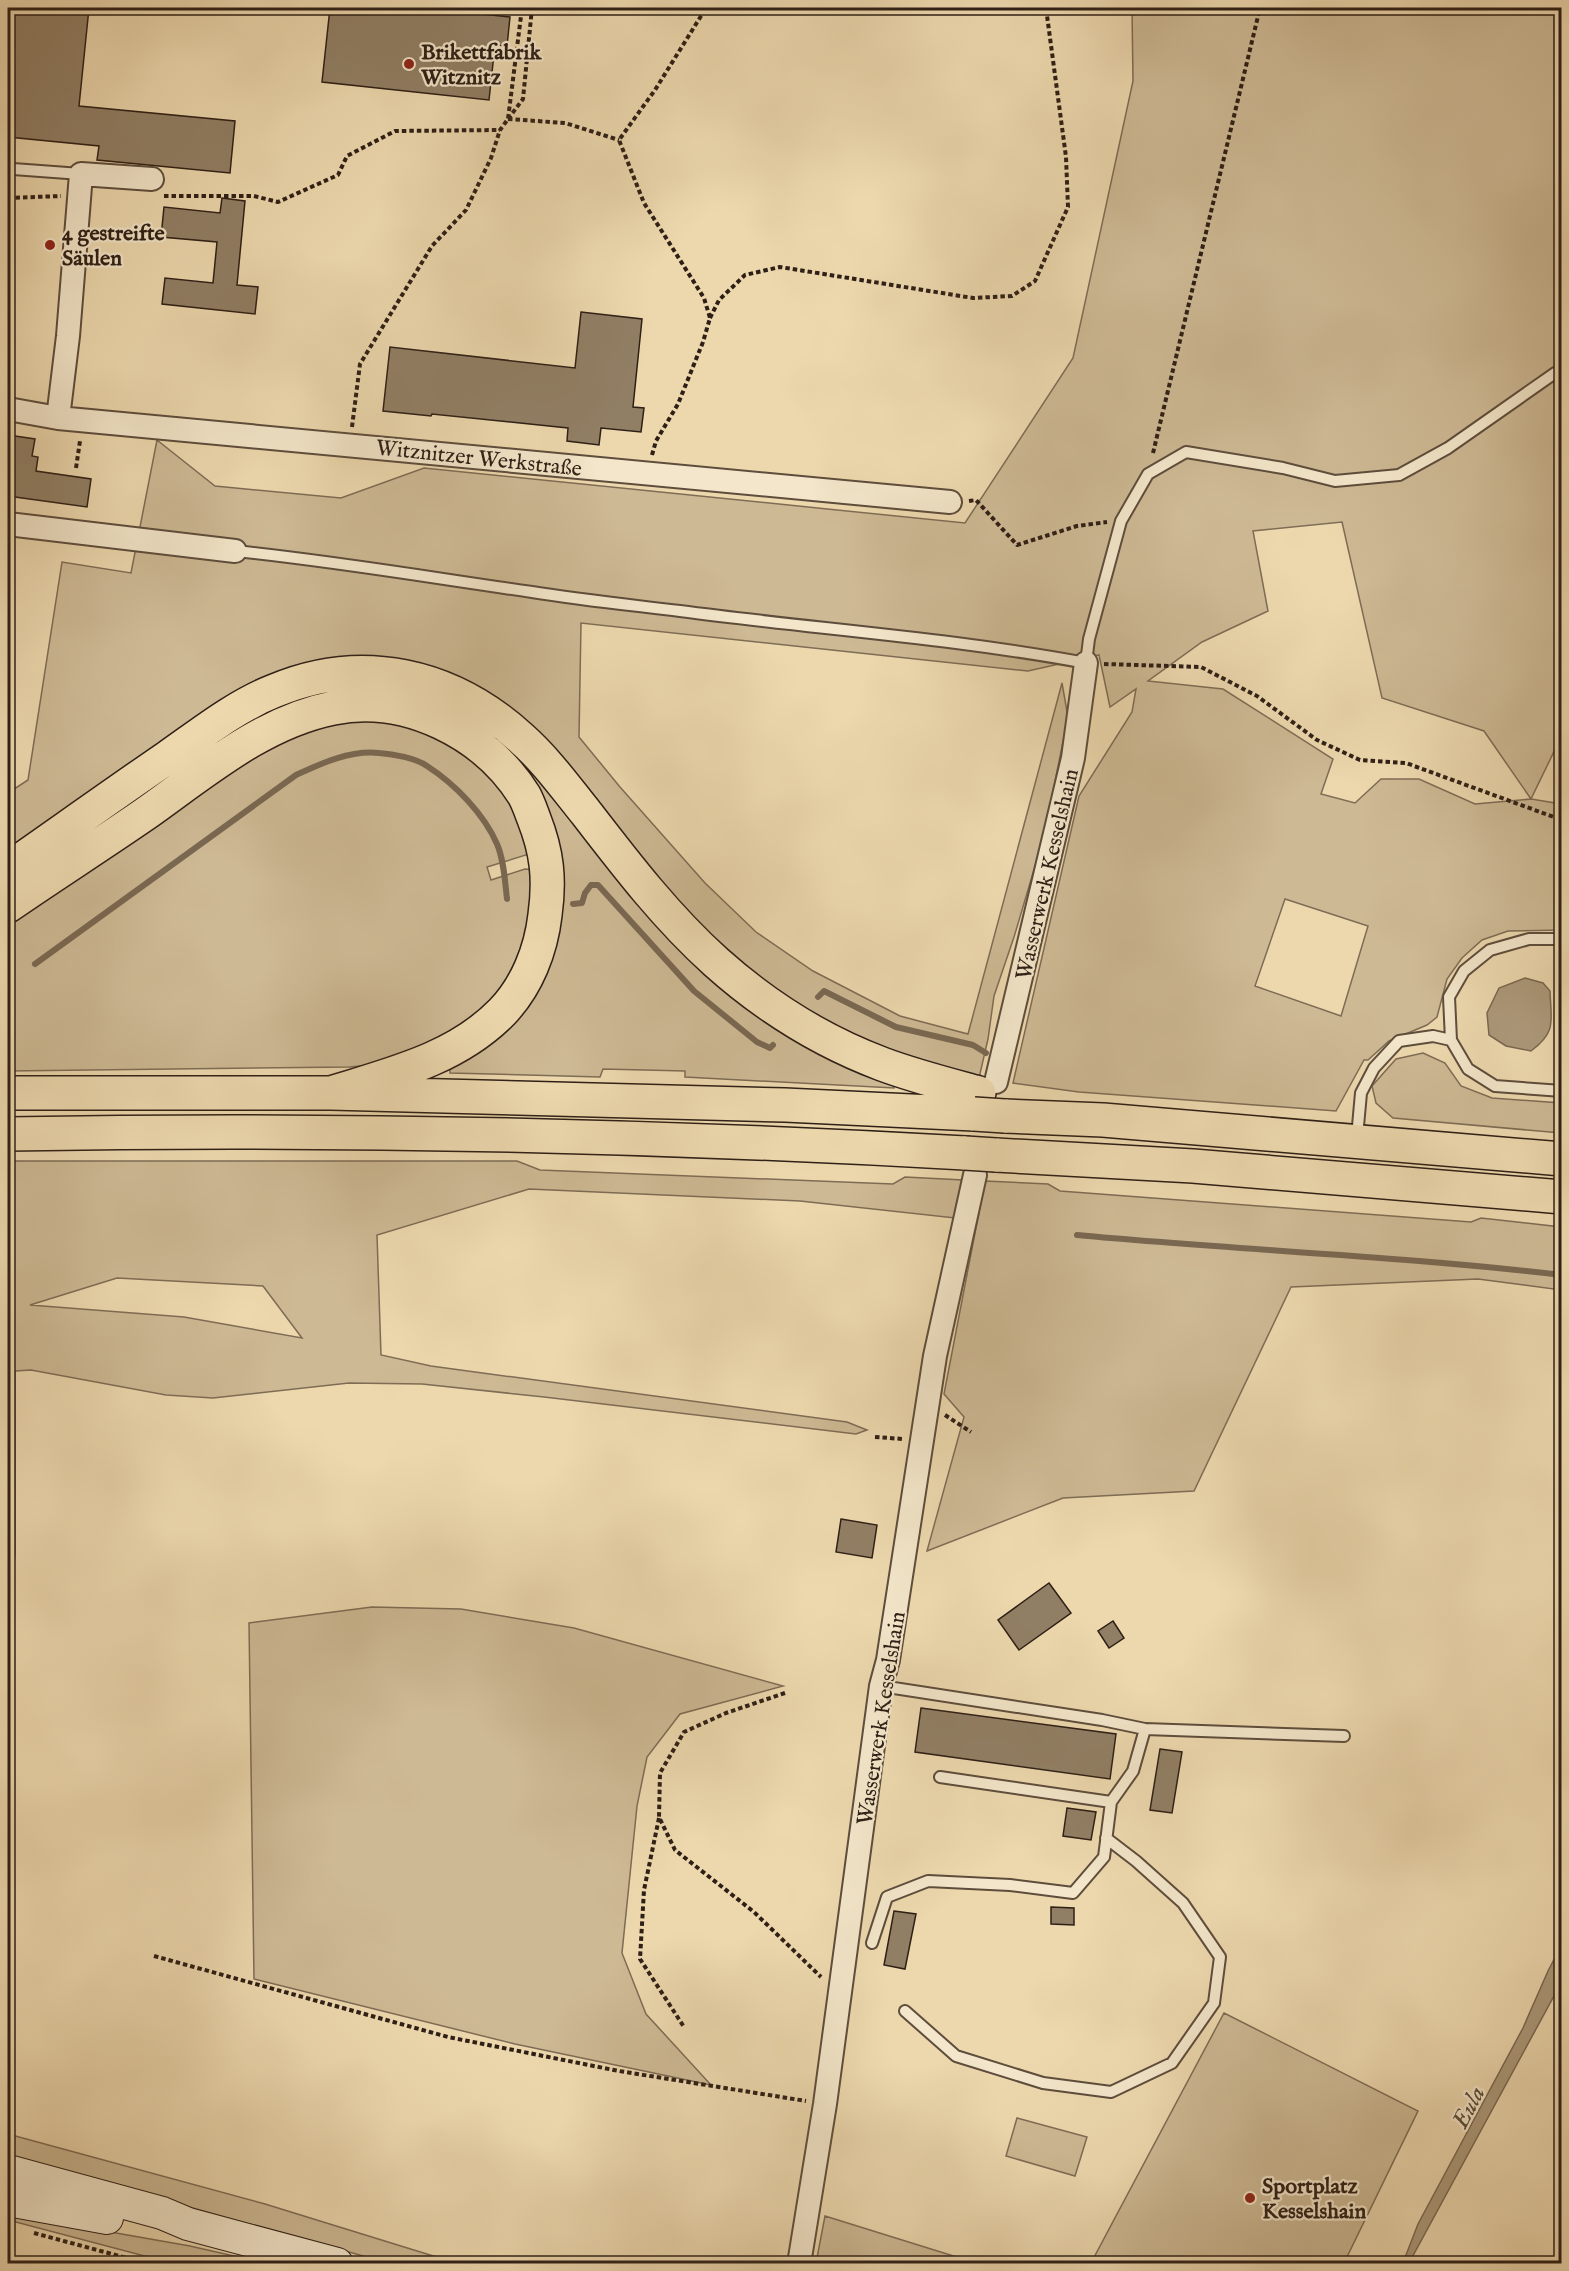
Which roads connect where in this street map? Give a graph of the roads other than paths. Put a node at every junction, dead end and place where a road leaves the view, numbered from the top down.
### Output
1 (13, 169) dead end
2 (80, 185) junction
3 (156, 188) road end
4 (1562, 372) edge
5 (8, 410) edge
6 (58, 417) junction
7 (951, 502) road end
8 (8, 524) edge
9 (235, 551) joint
10 (1086, 663) junction
11 (8, 869) edge
12 (8, 906) edge
13 (1562, 939) edge
14 (1451, 1040) junction
15 (1562, 1091) edge
16 (8, 1093) edge
17 (331, 1094) junction
18 (993, 1101) junction
19 (8, 1134) edge
20 (1356, 1140) junction
21 (1562, 1159) edge
22 (979, 1161) junction
23 (1562, 1197) edge
24 (881, 1686) junction
25 (1145, 1729) junction
26 (1344, 1736) dead end
27 (940, 1777) dead end
28 (1111, 1802) junction
29 (1106, 1838) junction
30 (872, 1943) dead end
31 (905, 2011) dead end
32 (8, 2171) edge
33 (8, 2200) edge
34 (188, 2224) junction
35 (336, 2264) edge
36 (799, 2264) edge

1 - 2 lane
2 - 3 street
2 - 6 street
4 - 10 lane
5 - 6 street, Witznitzer Werkstraße
6 - 7 street, Witznitzer Werkstraße
8 - 9 street
9 - 10 lane
10 - 18 street, Wasserwerk Kesselshain
11 - 18 highway
12 - 17 highway
13 - 14 lane
14 - 15 lane
14 - 20 lane
16 - 17 highway
17 - 18 highway
18 - 20 highway
19 - 22 highway
20 - 21 highway
22 - 23 highway
22 - 24 street, Wasserwerk Kesselshain
24 - 25 lane
24 - 36 street, Wasserwerk Kesselshain
25 - 26 lane
25 - 28 lane
27 - 28 lane
28 - 29 lane
29 - 30 lane
29 - 31 lane
32 - 34 main road
33 - 34 main road
34 - 35 main road

